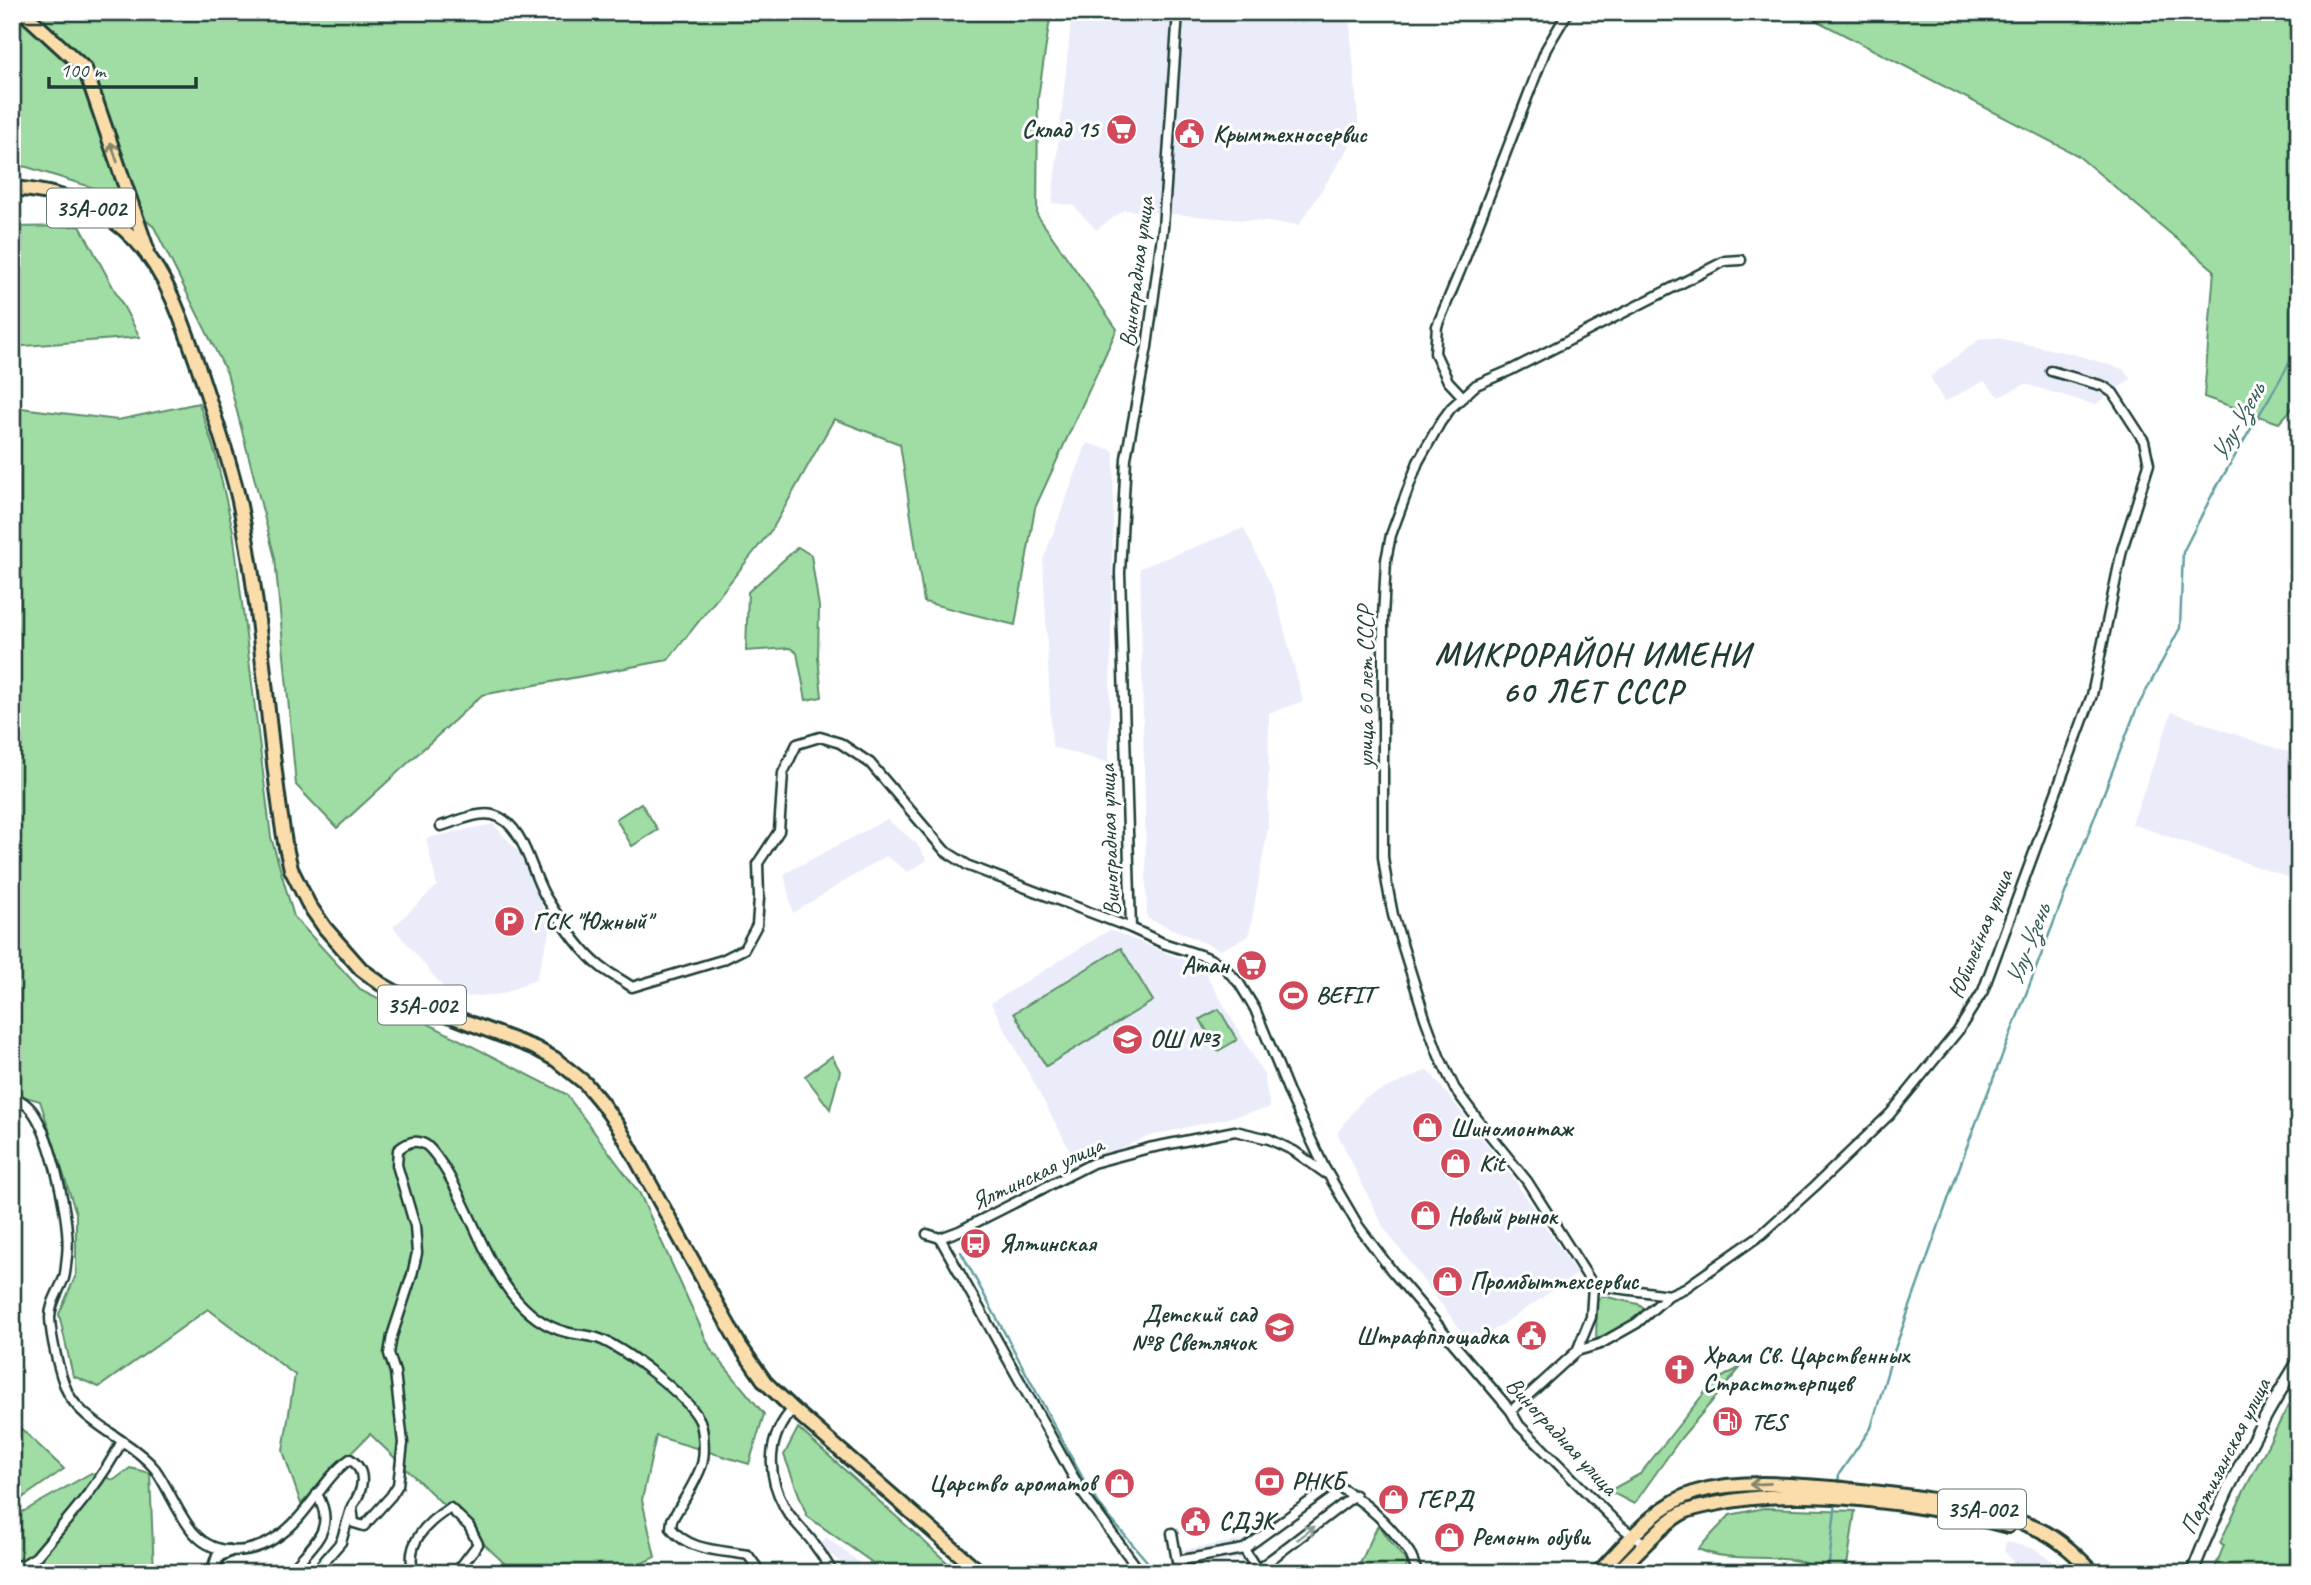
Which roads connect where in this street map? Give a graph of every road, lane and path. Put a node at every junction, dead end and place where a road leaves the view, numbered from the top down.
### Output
1 (23, 12) edge
2 (1178, 12) edge
3 (1568, 12) edge
4 (12, 188) edge
5 (1741, 260) dead end
6 (152, 262) junction
7 (2051, 371) dead end
8 (1463, 397) junction
9 (441, 826) dead end
10 (1131, 928) junction
11 (12, 1096) edge
12 (1329, 1175) junction
13 (928, 1234) dead end
14 (940, 1238) junction
15 (1593, 1285) junction
16 (1669, 1295) junction
17 (1577, 1351) junction
18 (2299, 1360) edge
19 (793, 1409) junction
20 (1511, 1411) junction
21 (122, 1441) junction
22 (1828, 1493) junction
23 (317, 1494) junction
24 (1355, 1495) junction
25 (1851, 1495) junction
26 (352, 1506) junction
27 (1172, 1533) dead end
28 (1633, 1536) junction
29 (1646, 1546) junction
30 (1244, 1549) junction
31 (229, 1551) junction
32 (12, 1566) edge
33 (295, 1566) dead end
34 (213, 1571) dead end
35 (1258, 1571) edge
36 (1417, 1571) edge
37 (314, 1573) edge
38 (414, 1573) edge
39 (456, 1573) edge
40 (761, 1573) edge
41 (826, 1573) edge
42 (981, 1573) edge
43 (1144, 1573) edge
44 (1598, 1573) edge
45 (1616, 1573) edge
46 (2088, 1573) edge
47 (2094, 1573) edge
48 (2192, 1573) edge

6 -> 1 highway
2 - 10 street, Виноградная улица
3 - 8 street
4 - 6 highway, 35А-002
5 - 8 street, улица 60 лет СССР
6 - 19 highway, 35А-002
7 - 16 street, Юбилейная улица
8 - 15 street, улица 60 лет СССР
9 - 10 street
10 - 12 street, Виноградная улица
11 - 21 street
12 - 14 street, Ялтинская улица
12 - 20 street, Виноградная улица
13 - 14 street
14 - 43 street
15 - 16 street
15 - 17 street
16 - 17 street, Юбилейная улица
17 - 20 street, Юбилейная улица
18 - 48 street, Партизанская улица
19 - 41 street
19 - 42 highway, 35А-002
20 - 28 street, Виноградная улица
21 - 31 street
21 - 32 street
22 - 25 highway, 35А-002
22 -> 28 highway, 35А-002
22 - 29 highway, 35А-002
23 - 26 street
23 - 31 street
23 - 33 street
24 - 30 street
35 -> 24 street
24 - 36 street
25 - 46 highway
25 - 47 highway, 35А-002
26 - 37 street
26 - 40 street
27 - 30 street
28 - 29 street, Виноградная улица
28 - 44 highway, 35А-002
29 - 45 highway
30 - 35 street
31 - 34 main road
38 - 39 street

